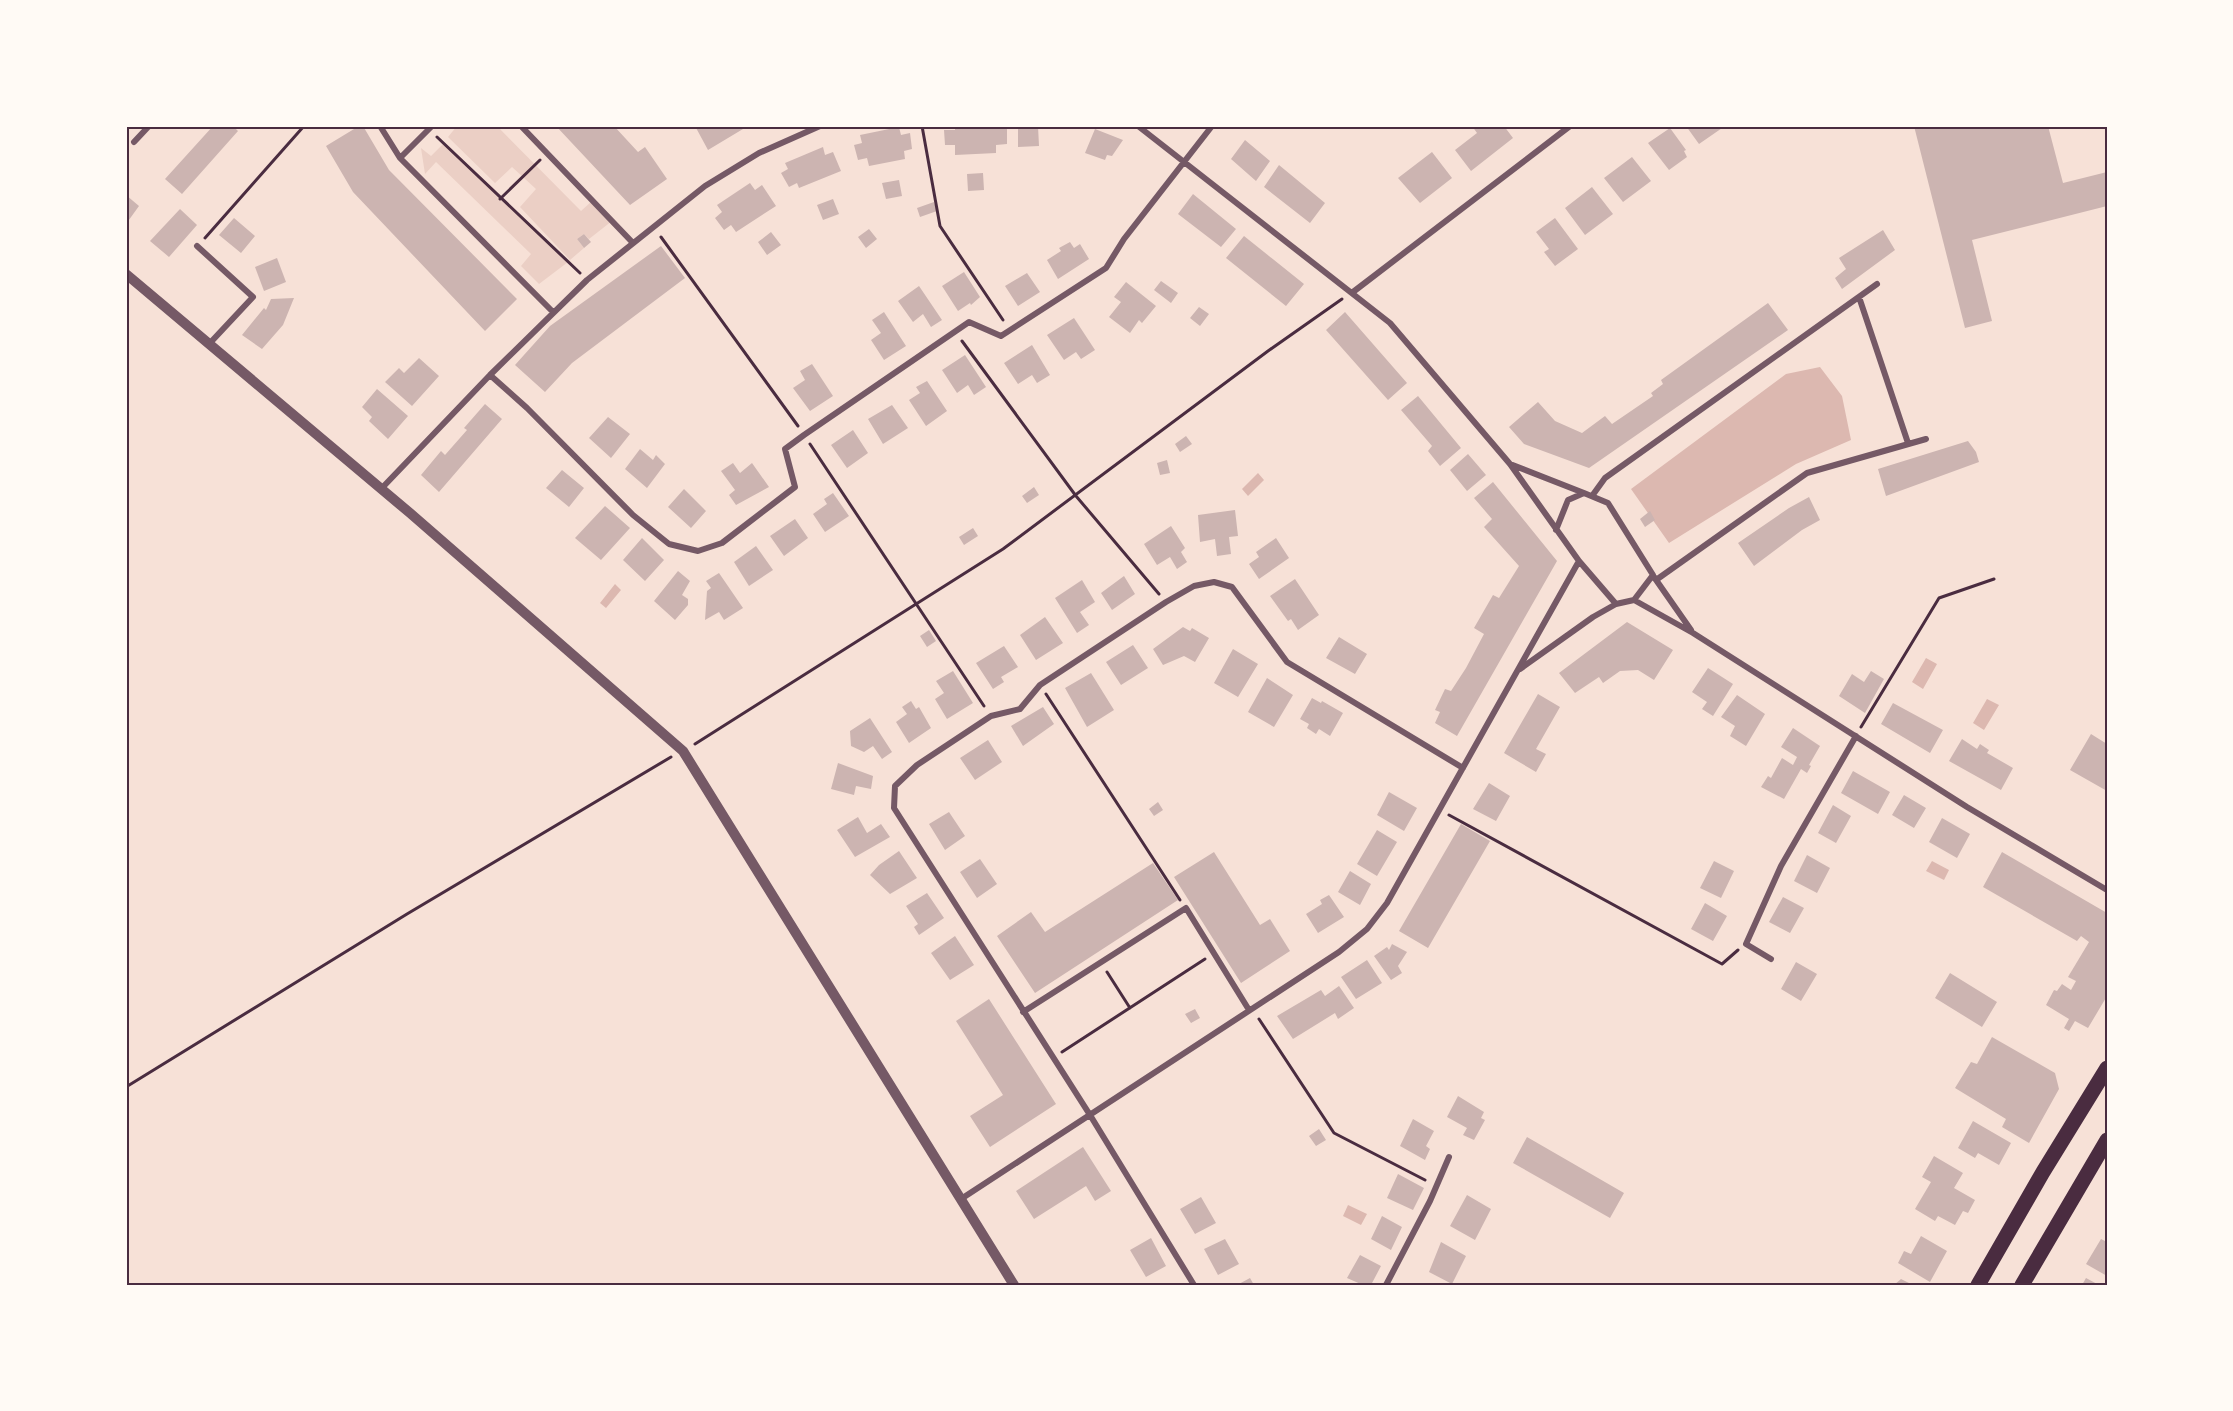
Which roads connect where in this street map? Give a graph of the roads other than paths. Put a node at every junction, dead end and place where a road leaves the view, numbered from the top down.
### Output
1 (149, 126) edge
2 (381, 126) edge
3 (521, 126) edge
4 (820, 126) edge
5 (1138, 126) edge
6 (1212, 126) edge
7 (1570, 126) edge
8 (431, 127) edge
9 (134, 142) dead end
10 (400, 158) junction
11 (1182, 162) junction
12 (633, 243) junction
13 (197, 246) road end
14 (126, 274) edge
15 (1877, 284) dead end
16 (1353, 292) junction
17 (1859, 297) junction
18 (552, 312) junction
19 (210, 343) junction
20 (490, 375) junction
21 (1926, 439) dead end
22 (1908, 443) junction
23 (1510, 464) junction
24 (381, 489) junction
25 (1584, 493) junction
26 (1592, 496) junction
27 (1556, 530) junction
28 (1579, 561) junction
29 (1655, 577) junction
30 (1634, 600) junction
31 (1616, 604) junction
32 (1693, 633) junction
33 (1517, 670) junction
34 (1856, 736) junction
35 (1463, 768) junction
36 (2107, 890) edge
37 (1771, 959) dead end
38 (1250, 1010) junction
39 (1023, 1012) junction
40 (2105, 1069) edge
41 (1090, 1115) junction
42 (2107, 1140) edge
43 (1449, 1157) dead end
44 (961, 1199) junction
45 (1014, 1285) edge
46 (1194, 1285) edge
47 (1386, 1285) edge
48 (1978, 1285) edge
49 (2022, 1285) edge

1 - 9 street
2 - 10 street
3 - 12 street
4 - 12 street
5 - 11 street
6 - 11 street
7 - 16 street
8 - 10 street
10 - 18 street
11 - 16 street
11 - 20 street
12 - 18 street
13 - 19 street
14 - 19 street
15 - 17 street
16 - 23 street
17 - 22 street
17 - 26 street
18 - 20 street
19 - 24 street
20 - 24 street
21 - 22 street
22 - 29 street
23 - 25 street
23 - 27 street
24 - 44 street
25 - 26 street
25 - 27 street
26 - 29 street
27 - 28 street
28 - 31 street
28 - 33 street
29 - 30 street
29 - 32 street
30 - 31 street
30 - 32 street
31 - 33 street
32 - 34 street
33 - 35 street
34 - 36 street
34 - 37 street
35 - 38 street
35 - 39 street
38 - 39 street
38 - 41 street
39 - 41 street
40 - 48 main road
41 - 44 street
41 - 46 street
42 - 49 main road
43 - 47 street
44 - 45 street

